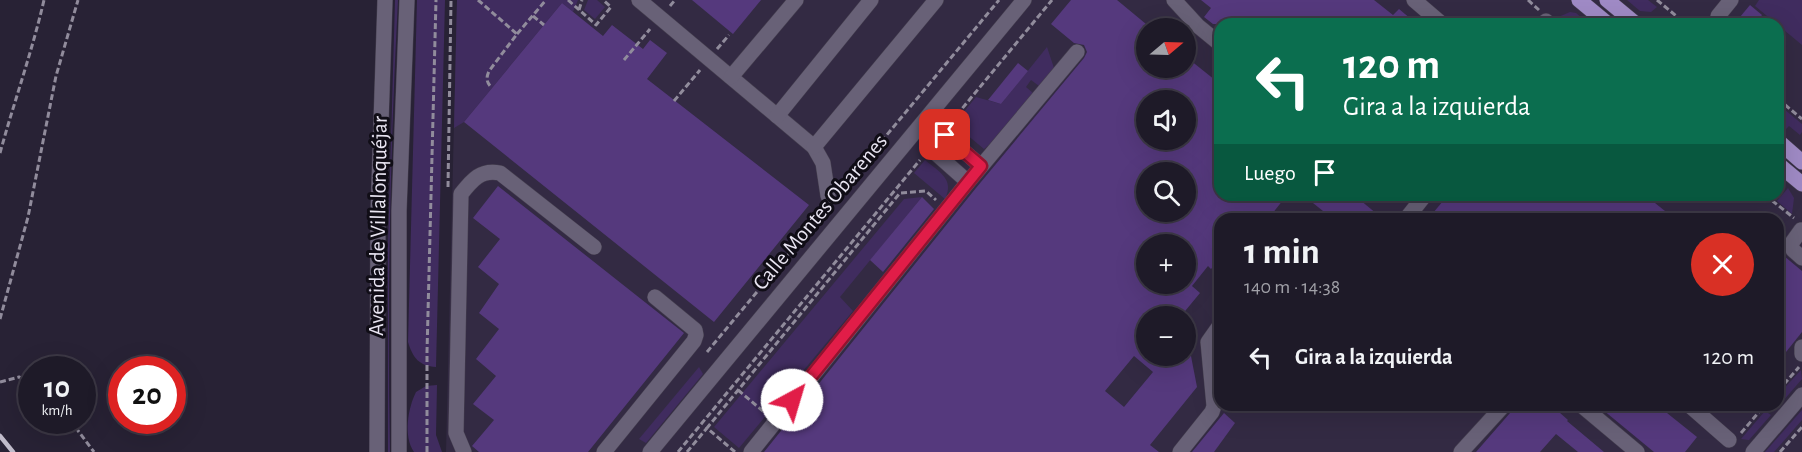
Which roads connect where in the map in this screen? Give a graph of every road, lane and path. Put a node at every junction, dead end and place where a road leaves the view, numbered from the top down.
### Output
1 (44, 0) edge
2 (78, 0) edge
3 (385, 0) edge
4 (407, 0) edge
5 (436, 0) edge
6 (478, 0) edge
7 (546, 0) edge
8 (568, 0) edge
9 (582, 0) edge
10 (603, 0) edge
11 (639, 0) edge
12 (796, 0) edge
13 (871, 0) edge
14 (999, 0) edge
15 (1024, 0) edge
16 (1052, 0) edge
17 (1174, 0) edge
18 (1414, 0) edge
19 (1579, 0) edge
20 (1607, 0) edge
21 (1656, 0) edge
22 (1731, 0) edge
23 (934, 1) edge
24 (579, 10) junction
25 (533, 16) junction
26 (1718, 16) dead end
27 (1435, 18) edge
28 (1601, 18) edge
29 (1629, 18) edge
30 (1678, 18) edge
31 (544, 25) dead end
32 (517, 34) junction
33 (1214, 39) edge
34 (1077, 52) dead end
35 (731, 77) junction
36 (492, 88) dead end
37 (1784, 104) edge
38 (777, 116) junction
39 (1802, 119) edge
40 (947, 130) joint
41 (1784, 146) edge
42 (814, 147) junction
43 (0, 153) edge
44 (927, 154) joint
45 (1802, 162) edge
46 (981, 166) junction
47 (1784, 169) edge
48 (968, 182) junction
49 (1802, 184) edge
50 (831, 200) junction
51 (1420, 201) edge
52 (1773, 201) edge
53 (946, 209) junction
54 (1411, 213) edge
55 (1797, 225) joint
56 (594, 247) dead end
57 (1802, 258) edge
58 (655, 297) dead end
59 (0, 319) edge
60 (1214, 334) edge
61 (1802, 347) edge
62 (696, 353) junction
63 (1802, 354) edge
64 (1802, 364) edge
65 (18, 376) edge
66 (0, 382) edge
67 (1784, 384) edge
68 (738, 390) junction
69 (1214, 393) edge
70 (1802, 395) edge
71 (1214, 406) edge
72 (768, 410) dead end
73 (1499, 411) edge
74 (1588, 411) edge
75 (1697, 411) edge
76 (1759, 411) edge
77 (1802, 427) edge
78 (707, 428) junction
79 (80, 434) edge
80 (1734, 438) joint
81 (400, 450) edge
82 (94, 452) edge
83 (377, 452) edge
84 (427, 452) edge
85 (464, 452) edge
86 (604, 452) edge
87 (650, 452) edge
88 (678, 452) edge
89 (687, 452) edge
90 (736, 452) edge
91 (751, 452) edge
92 (1180, 452) edge
93 (1461, 452) edge
94 (1637, 452) edge
95 (1753, 452) edge
96 (1780, 452) edge

1 - 43 path
2 - 59 path
3 - 83 street, Avenida de Villalonquéjar
4 - 81 street, Avenida de Villalonquéjar
5 - 84 path
6 - 32 path
7 - 25 path
8 - 24 path
9 - 24 path
10 - 24 path
11 - 35 street
12 - 35 street
13 - 38 street
14 - 50 path
15 - 87 street, Calle Montes Obarenes
16 - 40 path
17 - 33 street
18 - 27 street
19 - 28 main road
20 - 29 main road
21 - 30 path
22 - 26 street
23 - 42 street
25 - 31 path
25 - 32 path
32 - 36 path
34 - 46 street
35 - 38 street
37 - 39 path
38 - 42 street
40 - 46 street
41 - 45 main road
42 - 50 street
44 - 48 street
44 - 88 path
46 - 48 street
47 - 49 main road
48 - 53 street
50 - 62 path
51 - 54 street
52 - 55 path
53 - 68 path
53 - 91 street
55 - 57 street
56 - 85 street
58 - 62 street
60 - 69 street
61 - 63 street
62 - 86 street
64 - 67 path
65 - 66 path
68 - 72 path
68 - 78 path
70 - 95 street
71 - 92 street
73 - 93 street
74 - 94 street
75 - 80 street
76 - 80 path
77 - 96 path
78 - 89 path
78 - 90 path
79 - 82 path

